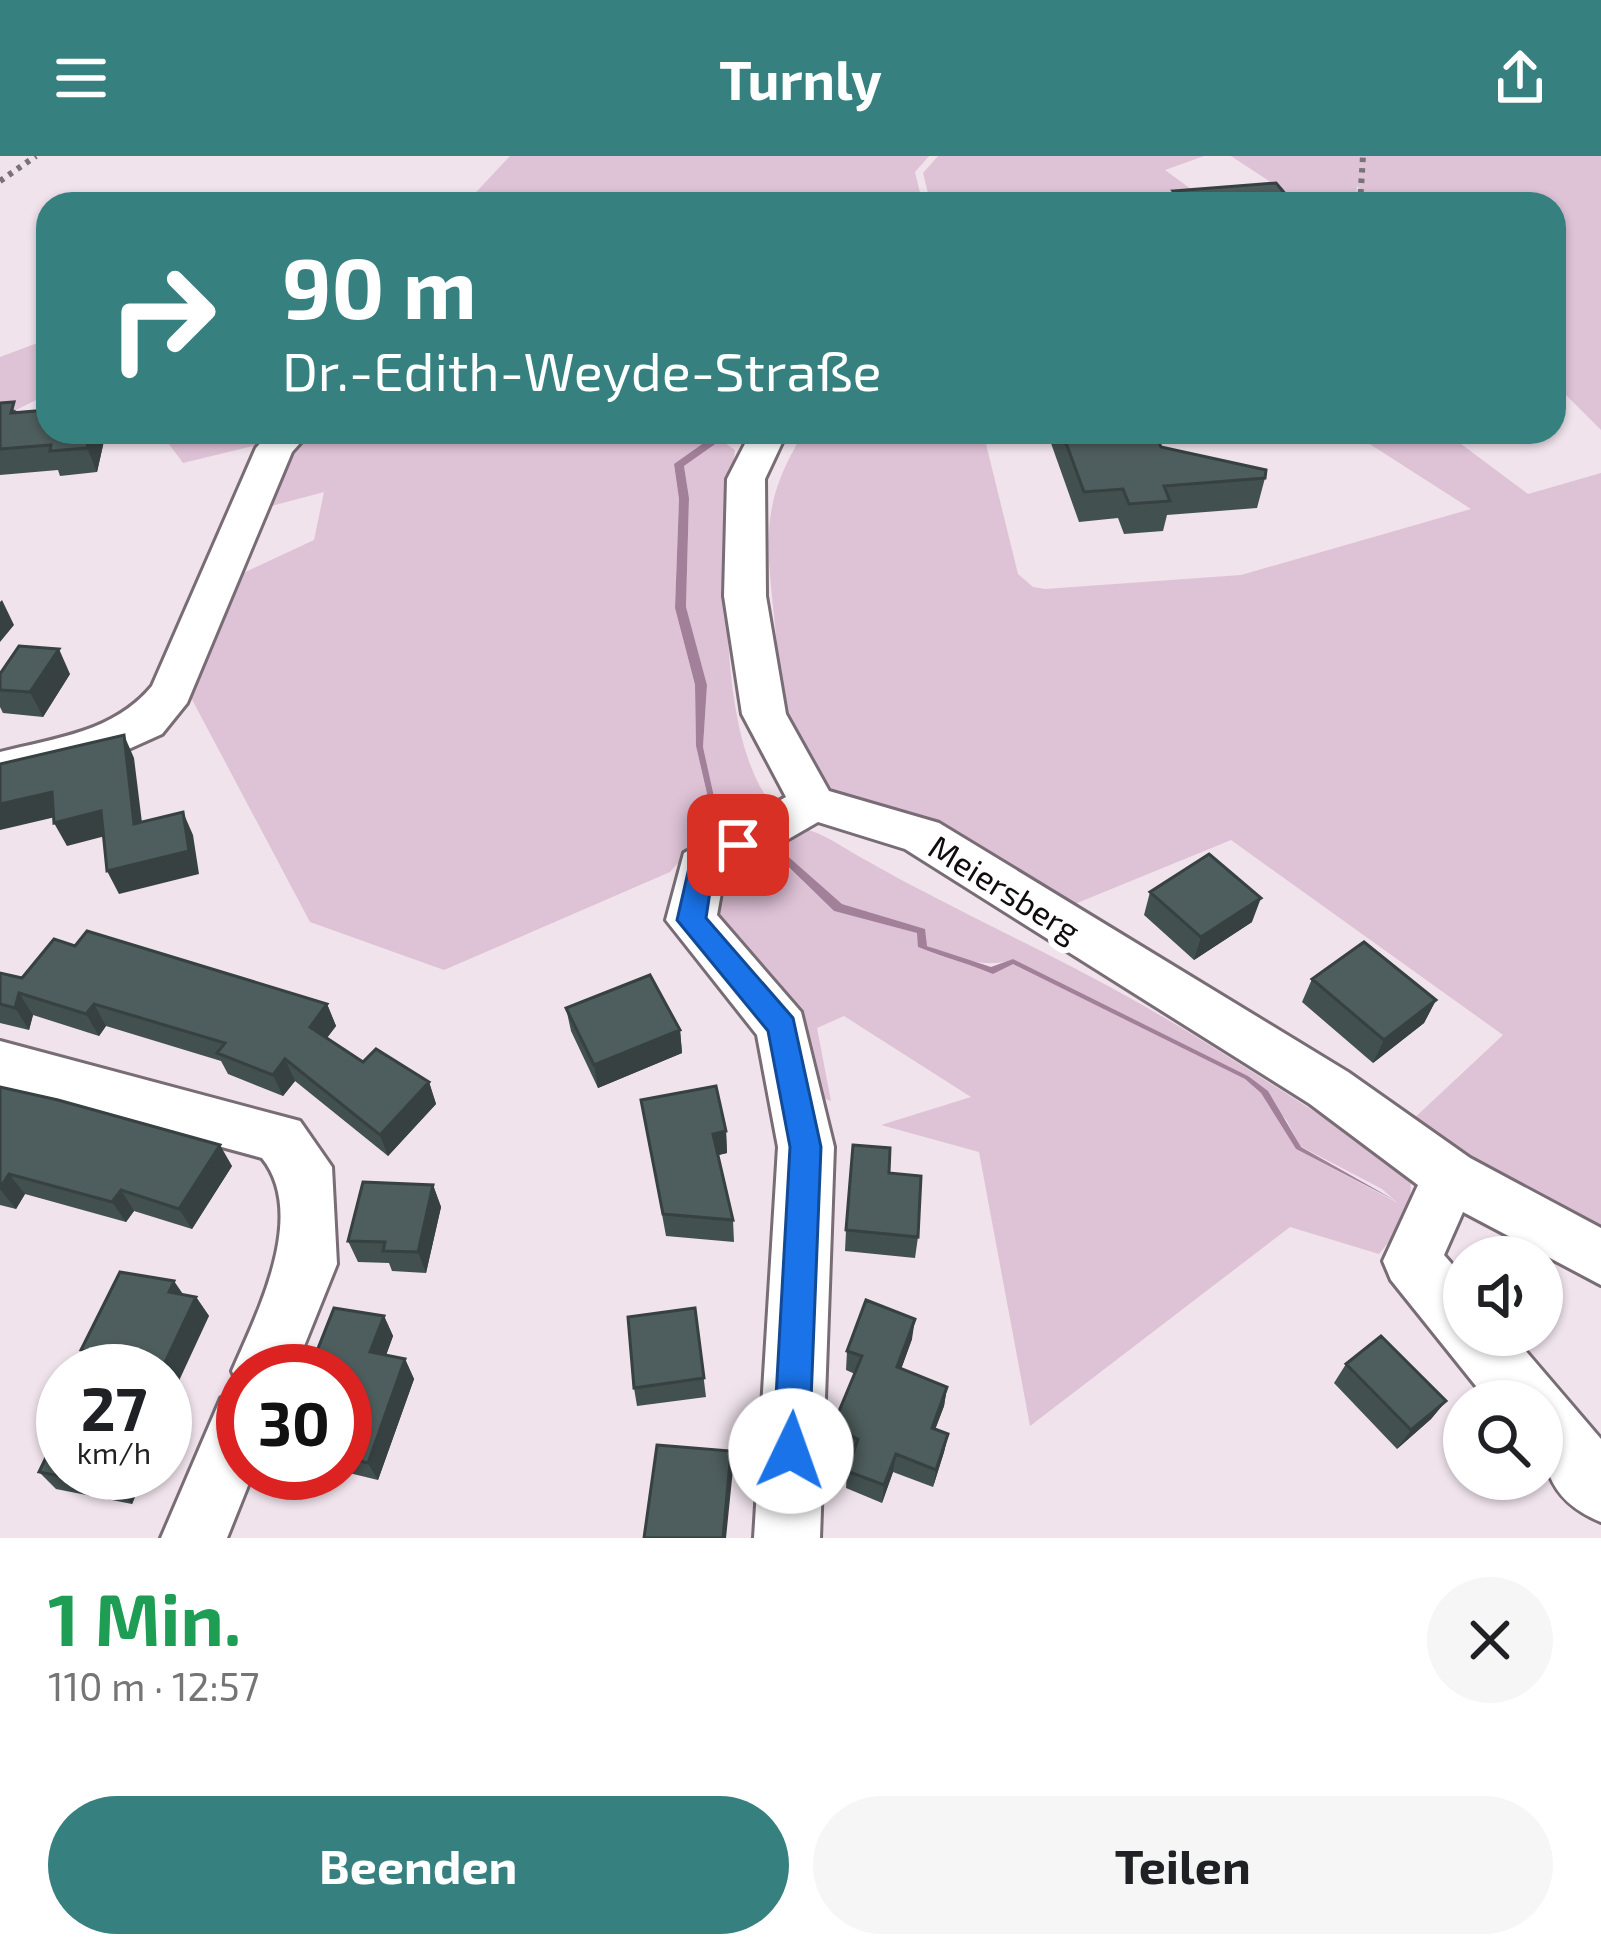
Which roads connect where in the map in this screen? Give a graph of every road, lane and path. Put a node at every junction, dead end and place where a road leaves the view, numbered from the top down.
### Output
1 (36, 156) edge
2 (1364, 156) edge
3 (0, 182) edge
4 (1361, 192) edge
5 (279, 444) edge
6 (763, 444) edge
7 (0, 770) edge
8 (813, 803) junction
9 (0, 1064) edge
10 (1450, 1176) junction
11 (1601, 1258) edge
12 (1443, 1299) edge
13 (274, 1344) edge
14 (1490, 1356) edge
15 (1510, 1380) edge
16 (1563, 1443) edge
17 (216, 1485) edge
18 (1601, 1489) edge
19 (194, 1538) edge
20 (787, 1538) edge

1 - 3 path
2 - 4 path
5 - 7 street
6 - 8 street
8 - 10 street, Meiersberg
8 - 20 street
9 - 13 street
10 - 11 street, Meiersberg
10 - 12 street
14 - 15 street
16 - 18 street
17 - 19 street

